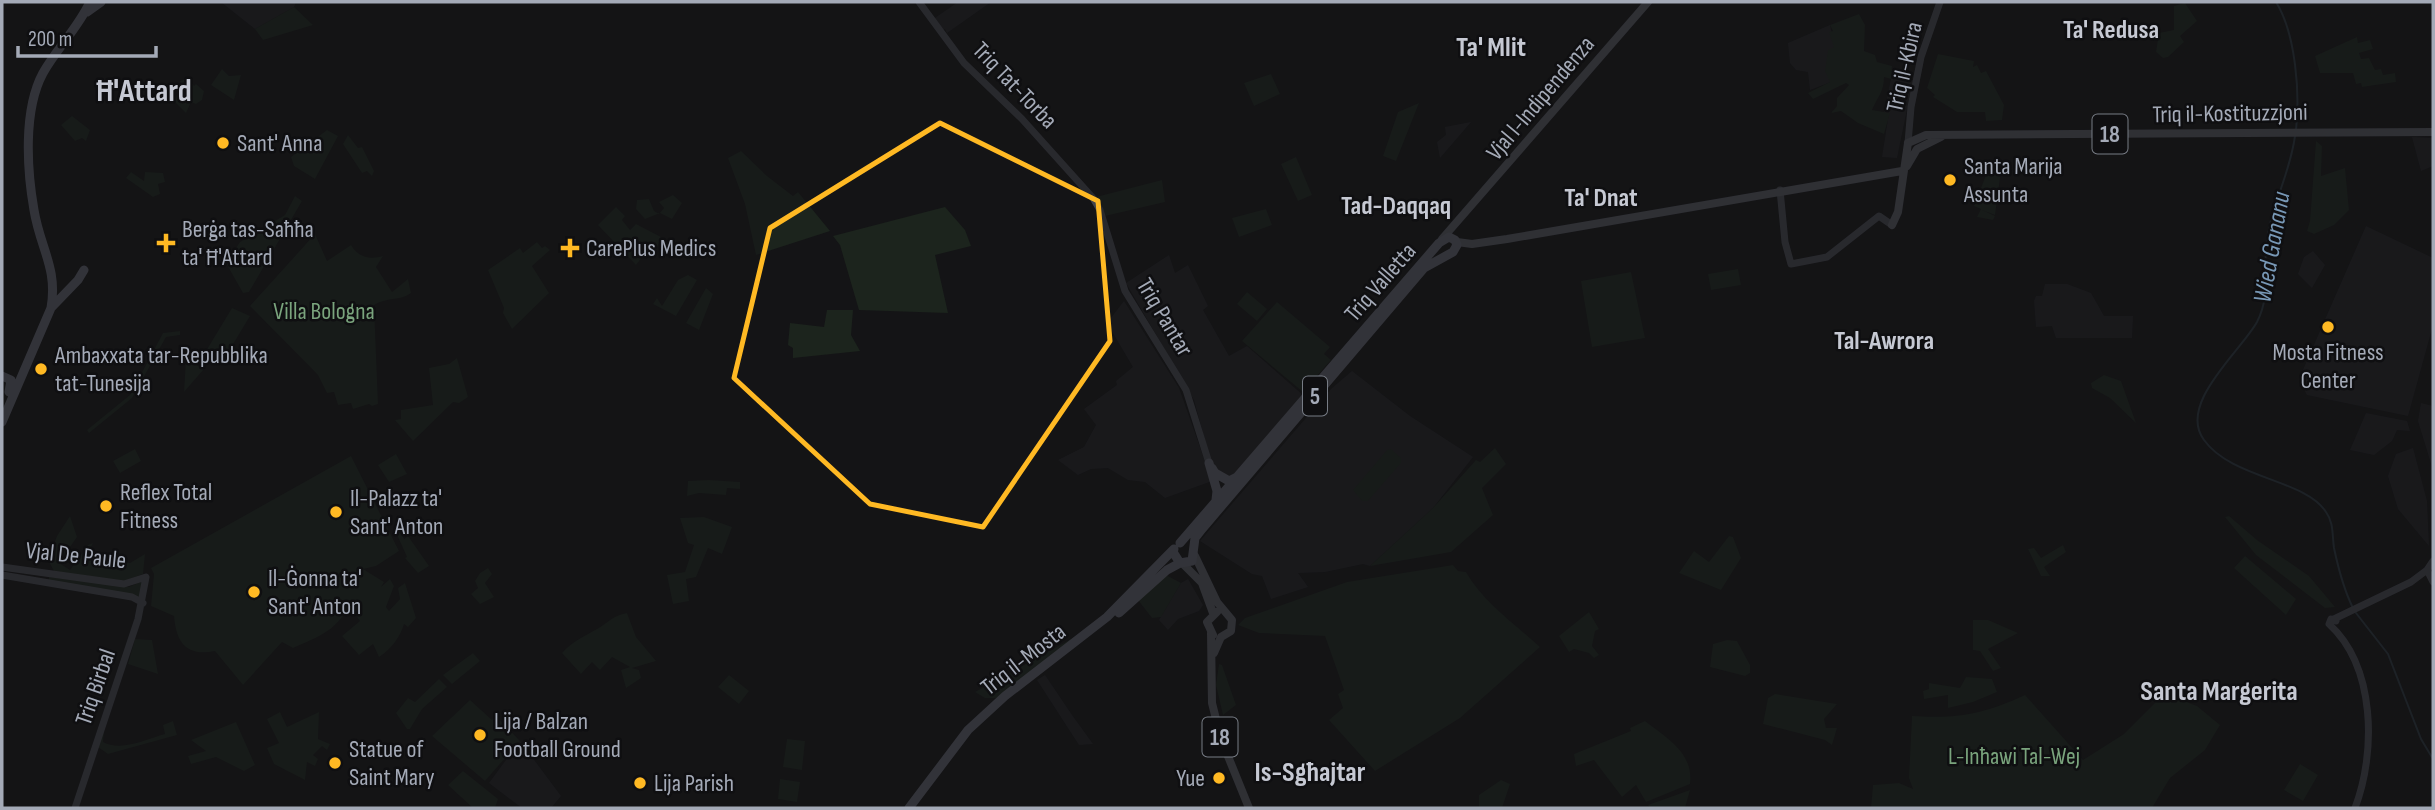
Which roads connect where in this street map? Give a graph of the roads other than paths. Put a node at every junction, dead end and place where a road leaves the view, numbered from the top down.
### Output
1 (90, 2) edge
2 (101, 2) edge
3 (919, 2) edge
4 (1648, 2) edge
5 (1940, 2) edge
6 (83, 17) junction
7 (2433, 132) edge
8 (1944, 136) junction
9 (1908, 143) junction
10 (1917, 149) junction
11 (1902, 170) junction
12 (1902, 182) junction
13 (1780, 190) junction
14 (1089, 191) joint
15 (1462, 219) junction
16 (1892, 225) joint
17 (1442, 239) junction
18 (1456, 241) junction
19 (54, 278) junction
20 (51, 308) junction
21 (2, 376) edge
22 (2, 420) edge
23 (1209, 463) junction
24 (1238, 477) junction
25 (1215, 502) junction
26 (1180, 544) junction
27 (1173, 552) junction
28 (1194, 552) junction
29 (2433, 561) edge
30 (1182, 564) junction
31 (2, 567) edge
32 (2427, 570) junction
33 (2, 575) edge
34 (146, 578) joint
35 (2412, 582) junction
36 (2433, 582) edge
37 (143, 603) junction
38 (1223, 612) junction
39 (1211, 616) junction
40 (1210, 633) junction
41 (1221, 637) junction
42 (1212, 660) junction
43 (75, 808) edge
44 (909, 808) edge
45 (915, 808) edge
46 (1249, 808) edge
47 (2356, 808) edge

1 - 6 highway
2 - 6 highway
3 - 14 main road, Triq Tat-Torba
4 - 15 main road, Vjal l-Indipendenza
5 - 9 main road, Triq il-Kbira
6 - 19 highway
7 - 8 main road, Triq il-Kostituzzjoni / 18
8 - 9 main road, 18
8 - 10 main road, 18
9 - 10 main road
9 - 11 main road
10 - 12 main road
11 - 12 main road
11 - 13 main road
12 - 16 main road
13 - 16 main road
13 - 18 main road
14 - 23 main road, Triq Pantar
15 - 17 main road, Vjal l-Indipendenza
15 - 18 main road, Vjal l-Indipendenza
17 - 18 highway, Triq Valletta
17 - 24 highway, Triq Valletta / 5
18 - 28 highway, Triq Valletta / 5
19 - 20 highway
19 - 20 highway
20 - 22 highway
21 - 22 highway
23 - 24 highway
23 - 25 highway
24 - 25 highway, Triq Valletta / 5
25 - 26 highway, Triq Valletta / 5
26 - 27 highway, 5
26 - 28 highway
27 - 30 highway
27 - 44 highway, Triq il-Mosta / 5
28 - 30 highway, 5
28 - 38 main road, 18
29 - 32 main road
30 - 39 main road, 18
30 - 45 highway, Triq il-Mosta / 5
31 - 34 main road, Vjal De Paule
32 - 35 main road
32 - 36 main road
33 - 37 main road, Vjal De Paule
34 - 37 main road, Triq Birbal
35 - 36 main road
35 - 47 main road
37 - 43 main road, Triq Birbal
38 - 39 main road
38 - 41 main road, 18
39 - 40 main road, 18
40 - 41 main road
40 - 42 main road, 18
41 - 42 main road, 18
42 - 46 main road, 18

